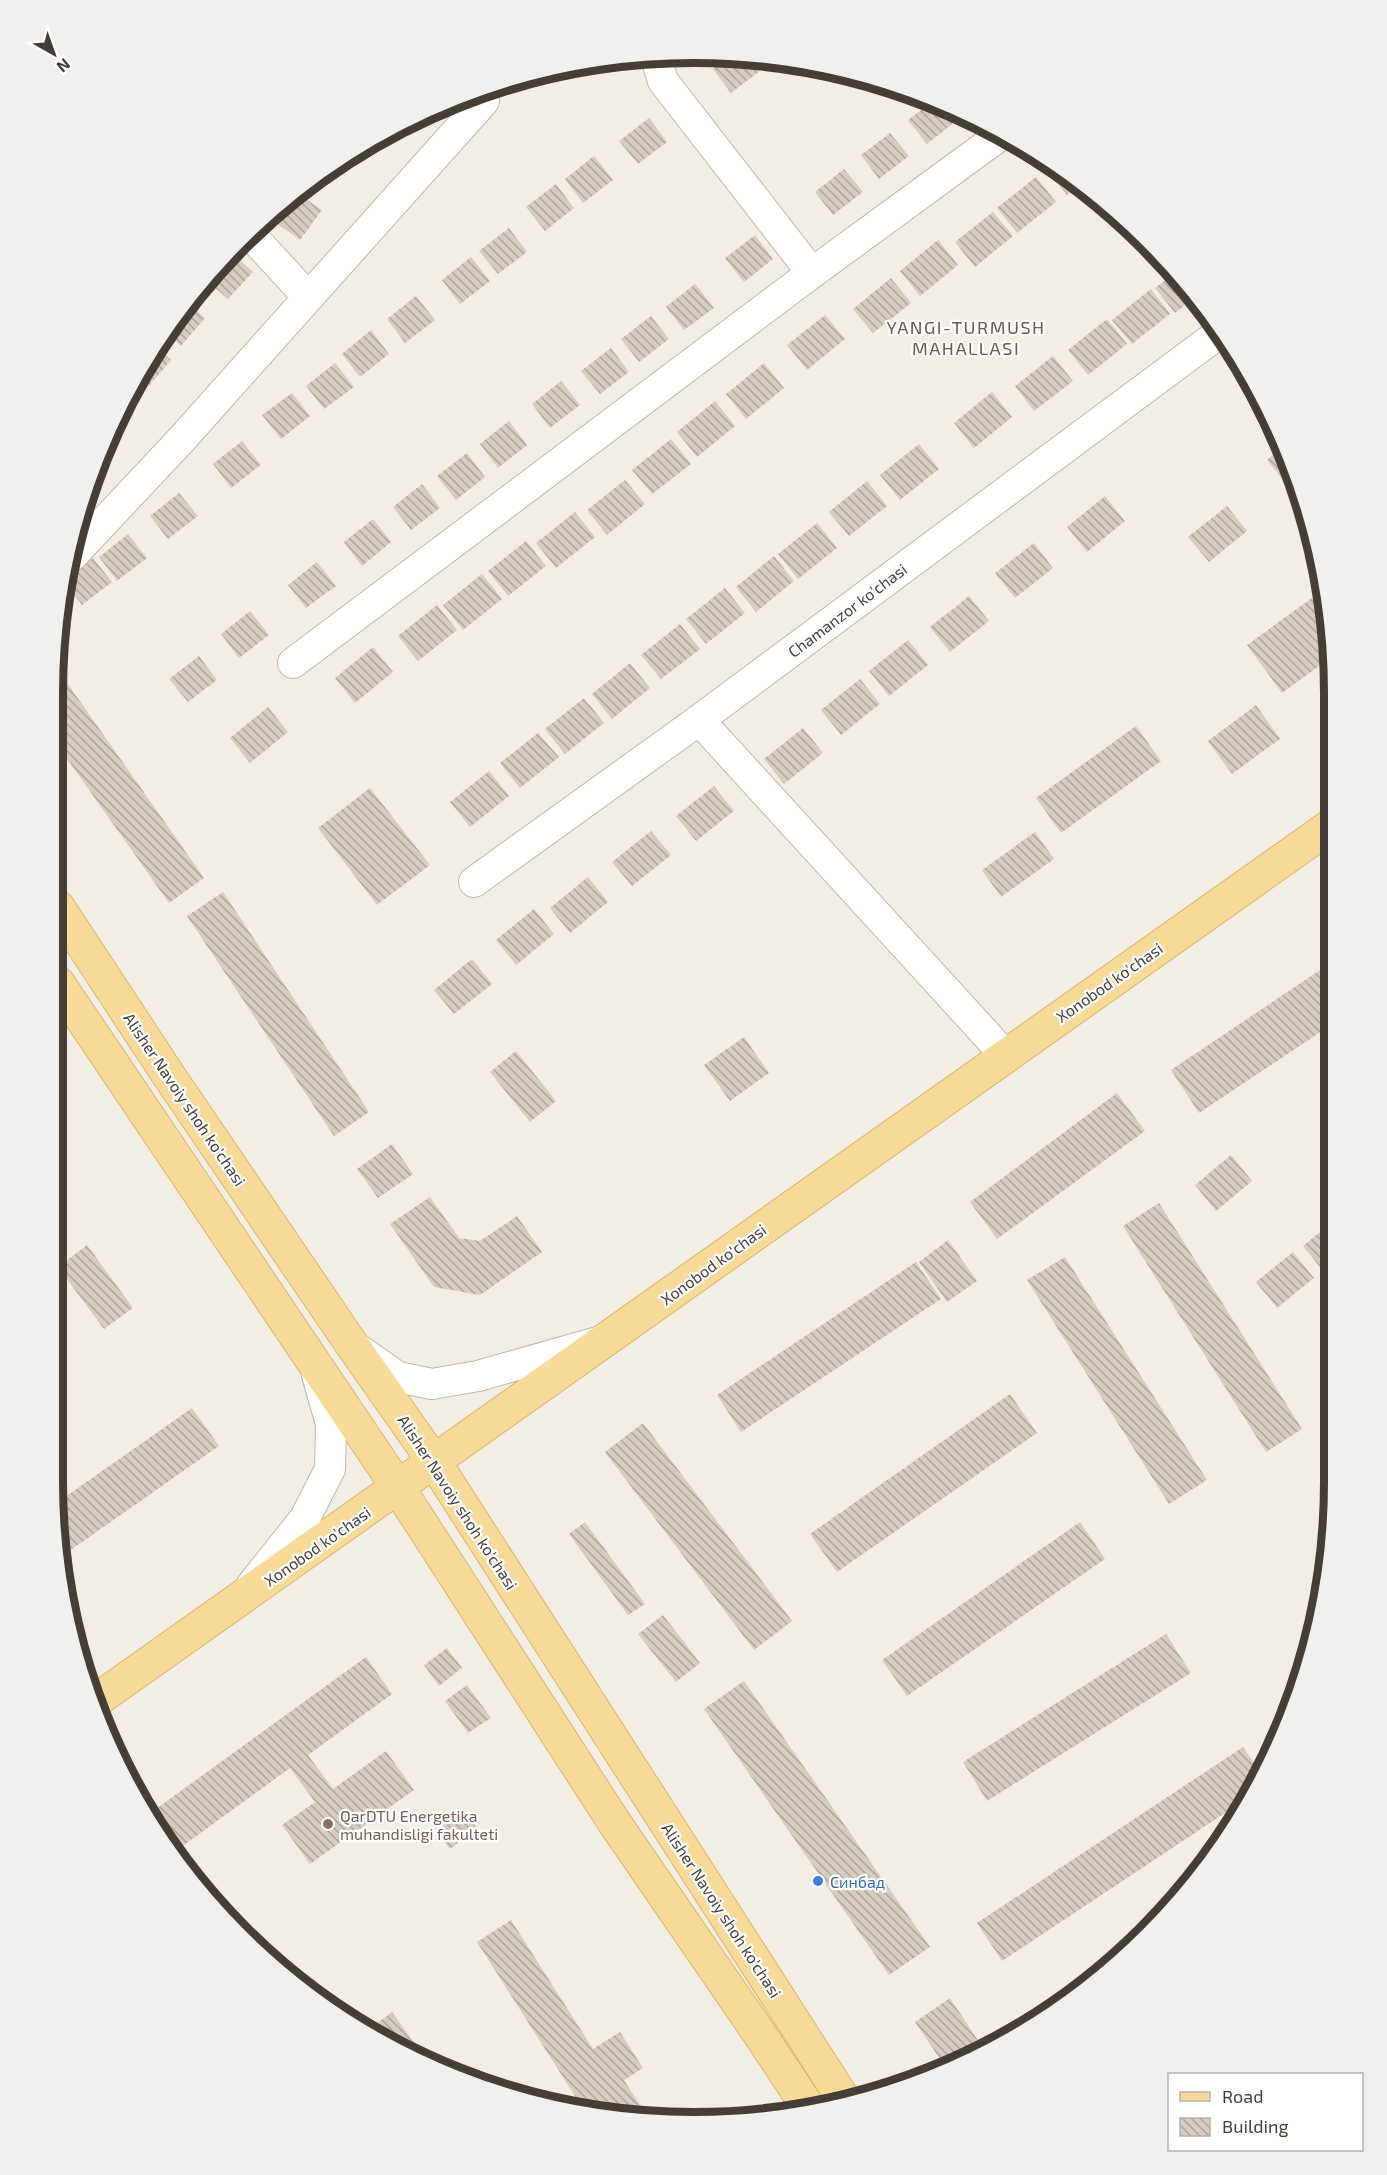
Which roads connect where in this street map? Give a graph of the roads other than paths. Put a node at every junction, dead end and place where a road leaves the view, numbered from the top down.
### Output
1 (659, 64) edge
2 (484, 101) dead end
3 (994, 140) edge
4 (256, 240) edge
5 (812, 273) junction
6 (308, 297) junction
7 (1214, 337) edge
8 (80, 547) edge
9 (293, 663) dead end
10 (699, 720) junction
11 (1324, 831) edge
12 (474, 882) dead end
13 (63, 915) edge
14 (63, 990) edge
15 (1005, 1055) junction
16 (609, 1338) junction
17 (350, 1342) junction
18 (314, 1364) junction
19 (435, 1463) junction
20 (399, 1489) junction
21 (240, 1600) junction
22 (101, 1697) edge
23 (789, 2015) junction
24 (761, 2036) junction
25 (841, 2095) edge
26 (805, 2102) edge

1 - 5 street
2 - 6 street
3 - 5 street
4 - 6 street
5 - 9 street
6 - 8 street
7 - 10 street, Chamanzor ko'chasi
10 - 12 street, Chamanzor ko'chasi
10 - 15 street
11 - 15 main road, Xonobod ko'chasi
13 - 17 main road, Alisher Navoiy shoh ko'chasi
14 - 18 main road
15 - 16 main road, Xonobod ko'chasi
16 - 17 street
16 - 19 main road, Xonobod ko'chasi
17 - 19 main road, Alisher Navoiy shoh ko'chasi
18 - 20 main road
18 - 21 street
19 - 20 main road, Xonobod ko'chasi
19 - 23 main road, Alisher Navoiy shoh ko'chasi
20 - 21 main road, Xonobod ko'chasi
20 - 24 main road
21 - 22 main road, Xonobod ko'chasi
23 - 24 street
23 - 25 main road, Alisher Navoiy shoh ko'chasi
24 - 26 main road

